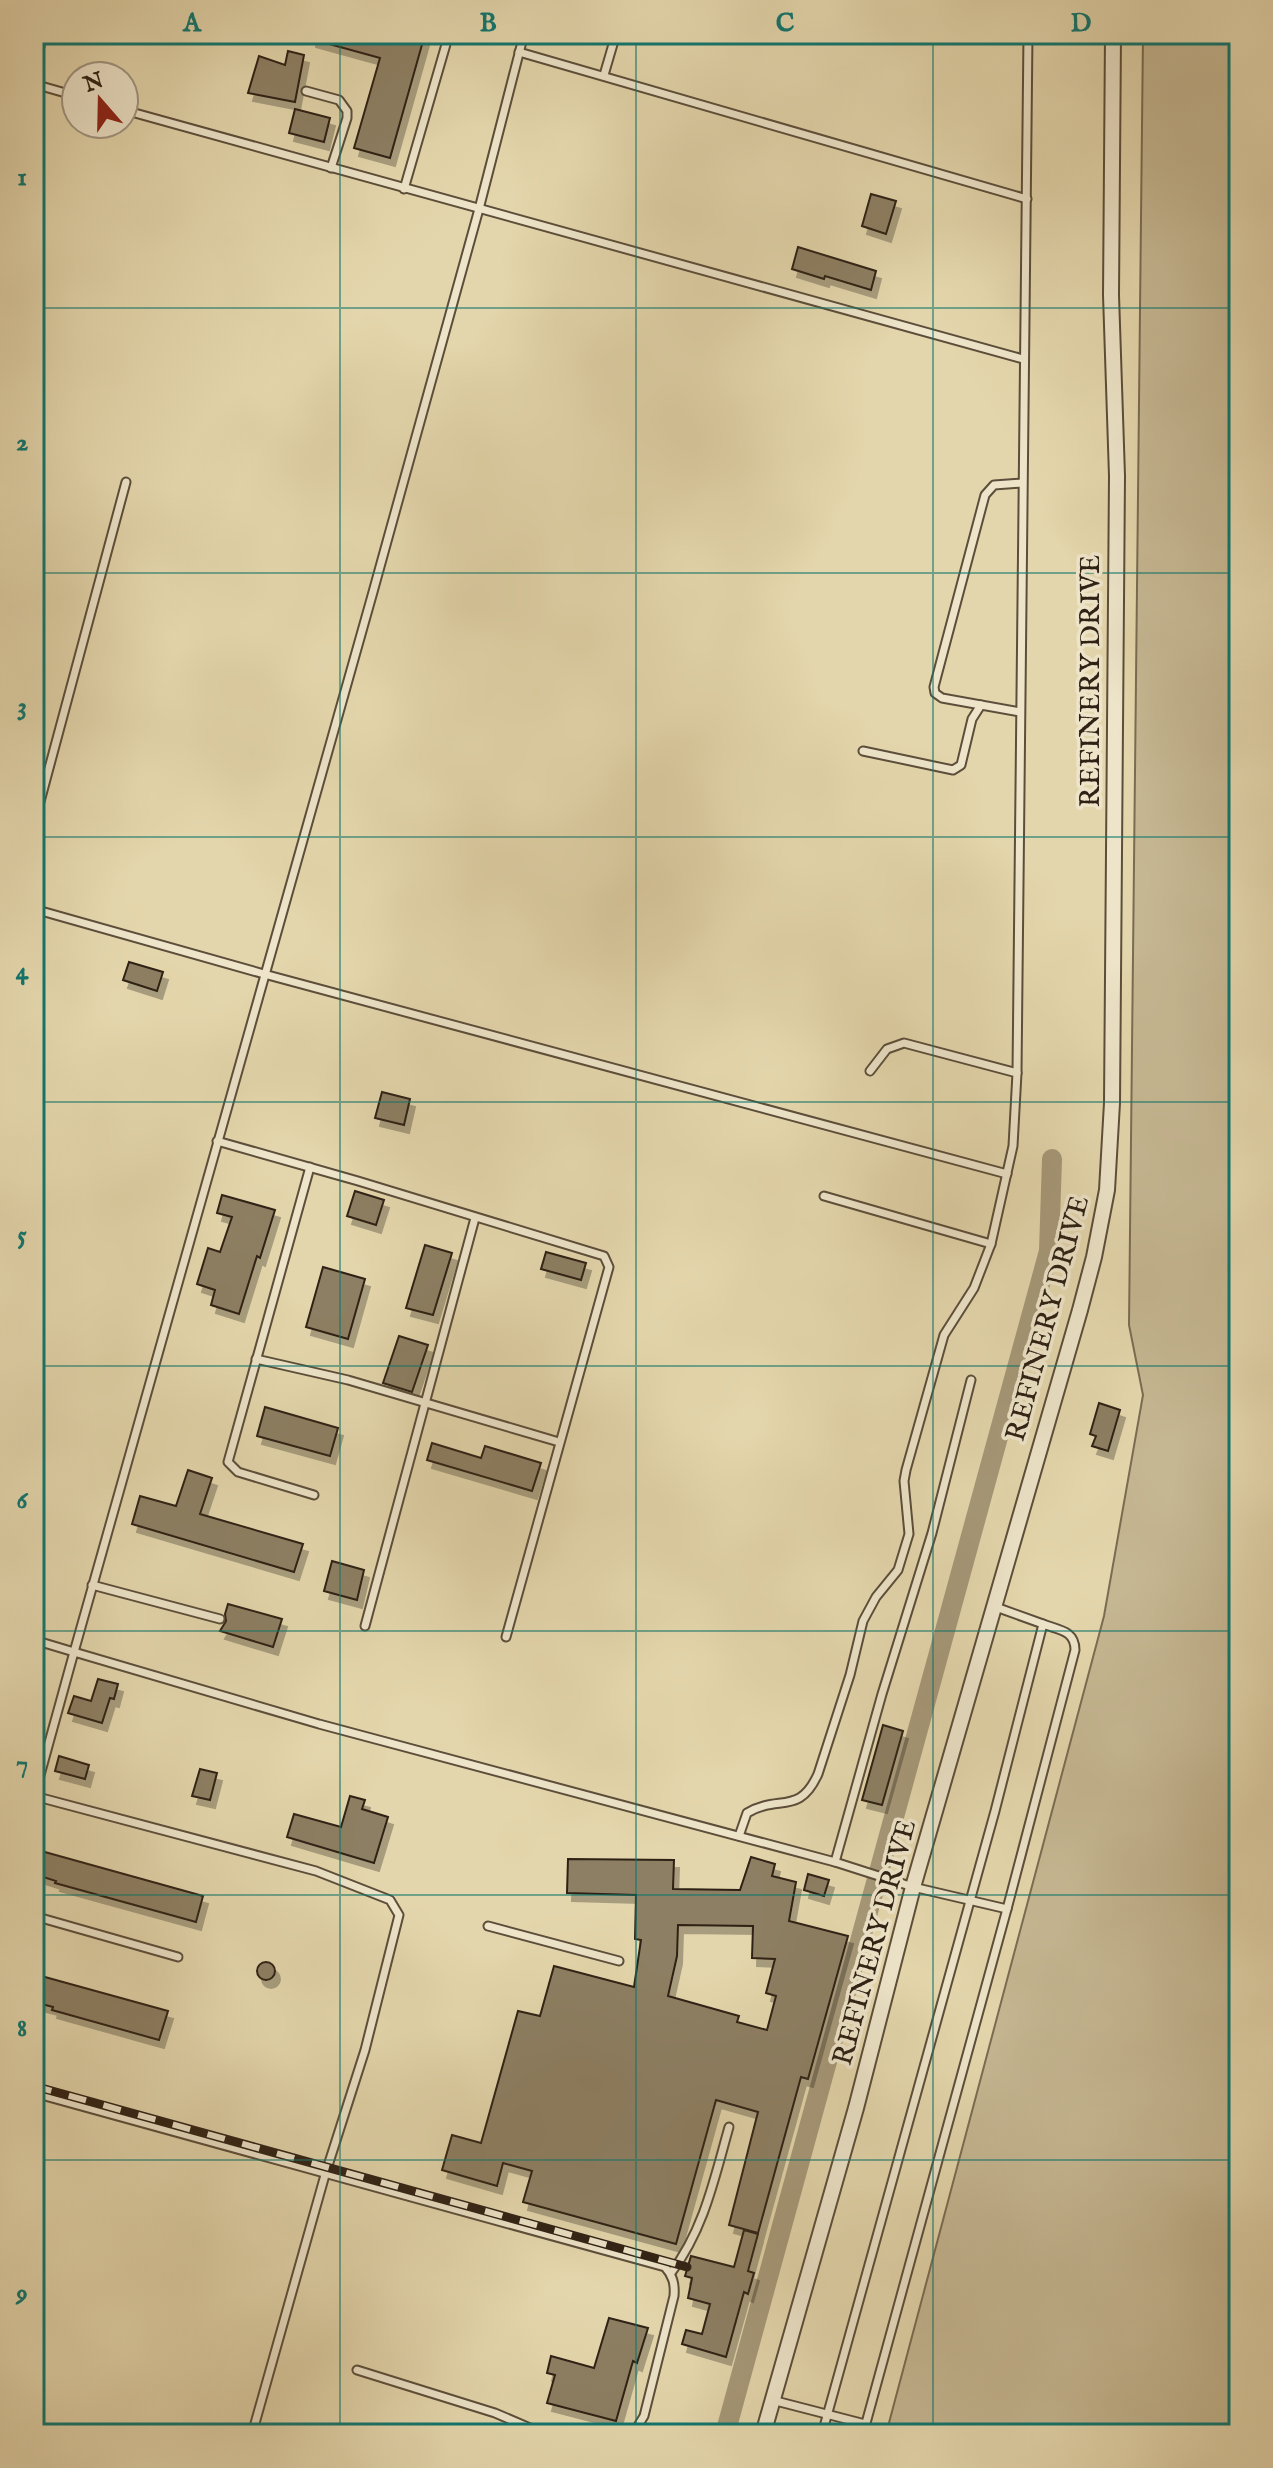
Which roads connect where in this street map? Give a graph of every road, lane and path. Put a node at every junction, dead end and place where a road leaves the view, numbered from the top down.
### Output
1 (43, 34) edge
2 (449, 34) edge
3 (524, 34) edge
4 (616, 34) edge
5 (1028, 34) edge
6 (1113, 34) edge
7 (519, 52) junction
8 (34, 71) edge
9 (604, 75) junction
10 (34, 84) edge
11 (60, 91) edge
12 (306, 91) dead end
13 (140, 114) edge
14 (331, 168) junction
15 (404, 189) junction
16 (1027, 199) junction
17 (479, 209) junction
18 (1023, 359) junction
19 (126, 482) dead end
20 (1022, 483) junction
21 (981, 705) junction
22 (1020, 712) junction
23 (863, 751) dead end
24 (34, 824) edge
25 (34, 909) edge
26 (264, 974) junction
27 (870, 1071) dead end
28 (1017, 1073) junction
29 (217, 1141) junction
30 (310, 1167) junction
31 (1007, 1174) junction
32 (824, 1196) dead end
33 (475, 1218) junction
34 (991, 1244) junction
35 (256, 1359) junction
36 (971, 1380) dead end
37 (425, 1403) junction
38 (559, 1442) junction
39 (314, 1495) dead end
40 (92, 1585) junction
41 (993, 1606) junction
42 (220, 1619) dead end
43 (1043, 1624) junction
44 (365, 1626) dead end
45 (506, 1637) dead end
46 (34, 1640) edge
47 (74, 1652) junction
48 (34, 1796) edge
49 (739, 1836) junction
50 (835, 1862) junction
51 (905, 1885) junction
52 (968, 1902) junction
53 (1007, 1909) junction
54 (34, 1916) edge
55 (488, 1926) dead end
56 (178, 1957) dead end
57 (619, 1961) dead end
58 (34, 2093) edge
59 (729, 2127) dead end
60 (325, 2175) junction
61 (671, 2273) junction
62 (357, 2370) dead end
63 (772, 2400) junction
64 (826, 2413) junction
65 (865, 2424) junction
66 (252, 2434) edge
67 (544, 2434) edge
68 (633, 2434) edge
69 (763, 2434) edge
70 (822, 2434) edge
71 (863, 2434) edge

1 - 8 lane
2 - 15 lane
3 - 7 lane
4 - 9 lane
5 - 16 lane
6 - 41 street, REFINERY DRIVE
7 - 9 lane
7 - 17 lane
9 - 16 lane
10 - 11 lane
12 - 14 lane
13 - 14 lane
14 - 15 lane
15 - 17 lane
16 - 18 lane
17 - 18 lane
17 - 26 lane
18 - 20 lane
19 - 24 lane
20 - 21 lane
20 - 22 lane
21 - 22 lane
21 - 23 lane
22 - 28 lane
25 - 26 lane
26 - 29 lane
26 - 31 lane
27 - 28 lane
28 - 31 lane
29 - 30 lane
29 - 40 lane
30 - 33 lane
30 - 35 lane
31 - 34 lane
32 - 34 lane
33 - 37 lane
33 - 38 lane
34 - 49 lane
35 - 37 lane
35 - 39 lane
36 - 50 lane
37 - 38 lane
37 - 44 lane
38 - 45 lane
40 - 42 lane
40 - 47 lane
41 - 43 lane
41 - 51 street, REFINERY DRIVE
43 - 52 lane
43 - 53 lane
46 - 47 lane
47 - 48 lane
47 - 49 lane
48 - 60 lane
49 - 50 lane
50 - 51 lane
51 - 52 lane
51 - 63 street, REFINERY DRIVE
52 - 53 lane
52 - 64 lane
53 - 65 lane
54 - 56 lane
55 - 57 lane
58 - 60 lane
59 - 61 lane
60 - 61 lane
60 - 66 lane
61 - 68 lane
62 - 67 lane
63 - 64 lane
63 - 69 street, REFINERY DRIVE
64 - 65 lane
64 - 70 lane
65 - 71 lane

